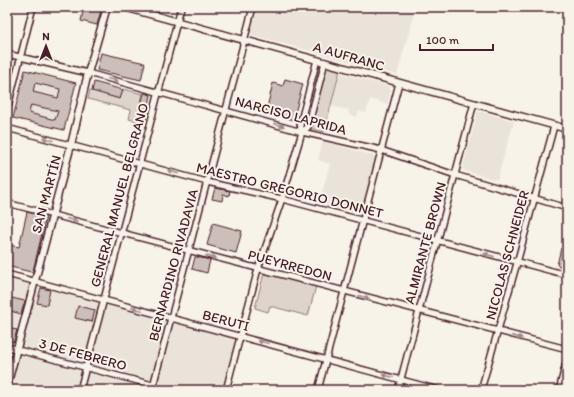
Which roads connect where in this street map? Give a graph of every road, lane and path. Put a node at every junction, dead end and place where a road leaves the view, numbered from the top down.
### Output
1 (33, 7) edge
2 (107, 7) edge
3 (124, 7) edge
4 (181, 7) edge
5 (253, 7) edge
6 (177, 21) junction
7 (245, 39) junction
8 (7, 54) edge
9 (21, 57) junction
10 (317, 60) junction
11 (325, 62) junction
12 (88, 73) junction
13 (399, 83) junction
14 (158, 92) junction
15 (474, 103) junction
16 (226, 110) junction
17 (7, 111) edge
18 (554, 126) junction
19 (7, 128) edge
20 (567, 129) edge
21 (302, 132) junction
22 (71, 145) junction
23 (381, 150) junction
24 (140, 163) junction
25 (455, 175) junction
26 (207, 182) junction
27 (534, 199) junction
28 (282, 200) junction
29 (7, 203) edge
30 (567, 208) edge
31 (52, 215) junction
32 (362, 220) junction
33 (122, 233) junction
34 (438, 241) junction
35 (189, 251) junction
36 (517, 263) junction
37 (258, 269) junction
38 (7, 274) edge
39 (567, 275) edge
40 (34, 281) junction
41 (343, 291) junction
42 (104, 300) junction
43 (419, 311) junction
44 (171, 318) junction
45 (498, 332) junction
46 (240, 336) junction
47 (7, 347) edge
48 (16, 349) junction
49 (567, 349) edge
50 (326, 359) junction
51 (567, 359) edge
52 (87, 367) junction
53 (401, 380) junction
54 (7, 386) edge
55 (153, 387) edge
56 (80, 390) edge
57 (226, 390) edge
58 (318, 390) edge
59 (398, 390) edge
60 (439, 390) edge
61 (481, 390) edge
62 (559, 390) edge

1 - 9 street
2 - 12 main road, SAN MARTÍN
3 - 6 main road, A AUFRANC
4 - 6 street, GENERAL MANUEL BELGRANO
5 - 7 street, BERNARDINO RIVADAVIA
6 - 7 main road, A AUFRANC
6 - 14 street, GENERAL MANUEL BELGRANO
7 - 10 main road, A AUFRANC
7 - 16 street, BERNARDINO RIVADAVIA
8 - 9 street, NARCISO LAPRIDA
9 - 12 street, NARCISO LAPRIDA
9 - 17 street
10 - 11 main road, A AUFRANC
10 - 21 street
11 - 13 main road, A AUFRANC
11 - 21 street
12 -> 14 street, NARCISO LAPRIDA
12 - 22 main road, SAN MARTÍN
13 - 15 main road, A AUFRANC
13 - 23 street
14 - 16 street, NARCISO LAPRIDA
14 - 24 street, GENERAL MANUEL BELGRANO
15 - 18 main road, A AUFRANC
15 - 25 street, ALMIRANTE BROWN
16 -> 21 street, NARCISO LAPRIDA
16 - 26 street, BERNARDINO RIVADAVIA
18 - 20 main road, A AUFRANC
18 - 27 street, NICOLAS SCHNEIDER
22 -> 19 street, MAESTRO GREGORIO DONNET
21 - 23 street, NARCISO LAPRIDA
21 - 28 street
22 - 24 street, MAESTRO GREGORIO DONNET
22 - 31 main road, SAN MARTÍN
23 - 25 street, NARCISO LAPRIDA
23 - 32 street
26 -> 24 street, MAESTRO GREGORIO DONNET
24 - 33 street, GENERAL MANUEL BELGRANO
25 - 27 street, NARCISO LAPRIDA
25 - 34 street, ALMIRANTE BROWN
26 - 28 street, MAESTRO GREGORIO DONNET
26 - 35 street, BERNARDINO RIVADAVIA
27 - 30 street, NARCISO LAPRIDA
27 - 36 street, NICOLAS SCHNEIDER
28 - 32 street, MAESTRO GREGORIO DONNET
28 - 37 street
29 - 31 street, PUEYRREDON
31 -> 33 street, PUEYRREDON
31 - 40 main road, SAN MARTÍN
32 - 34 street, MAESTRO GREGORIO DONNET
32 - 41 street
33 - 35 street, PUEYRREDON
33 - 42 street, GENERAL MANUEL BELGRANO
36 -> 34 street, MAESTRO GREGORIO DONNET
34 - 43 street, ALMIRANTE BROWN
35 -> 37 street, PUEYRREDON
35 - 44 street, BERNARDINO RIVADAVIA
36 - 39 street, MAESTRO GREGORIO DONNET
36 - 45 street, NICOLAS SCHNEIDER
37 - 41 street, PUEYRREDON
37 - 46 street
38 - 40 street, BERUTI
40 - 42 street, BERUTI
40 - 48 main road, SAN MARTÍN
41 -> 43 street, PUEYRREDON
41 - 50 street
44 -> 42 street, BERUTI
42 - 52 street, GENERAL MANUEL BELGRANO
43 - 45 street, PUEYRREDON
43 - 53 street, ALMIRANTE BROWN
44 - 46 street, BERUTI
44 - 55 street, BERNARDINO RIVADAVIA
45 -> 49 street, PUEYRREDON
45 - 61 street, NICOLAS SCHNEIDER
50 -> 46 street, BERUTI
46 - 57 street
47 - 48 street, 3 DE FEBRERO
48 - 52 street, 3 DE FEBRERO
48 - 54 main road, SAN MARTÍN
53 -> 50 street, BERUTI
50 - 58 street
51 - 62 street
52 - 55 street, 3 DE FEBRERO
52 - 56 street, GENERAL MANUEL BELGRANO
53 - 59 street, ALMIRANTE BROWN
53 - 60 street, BERUTI

